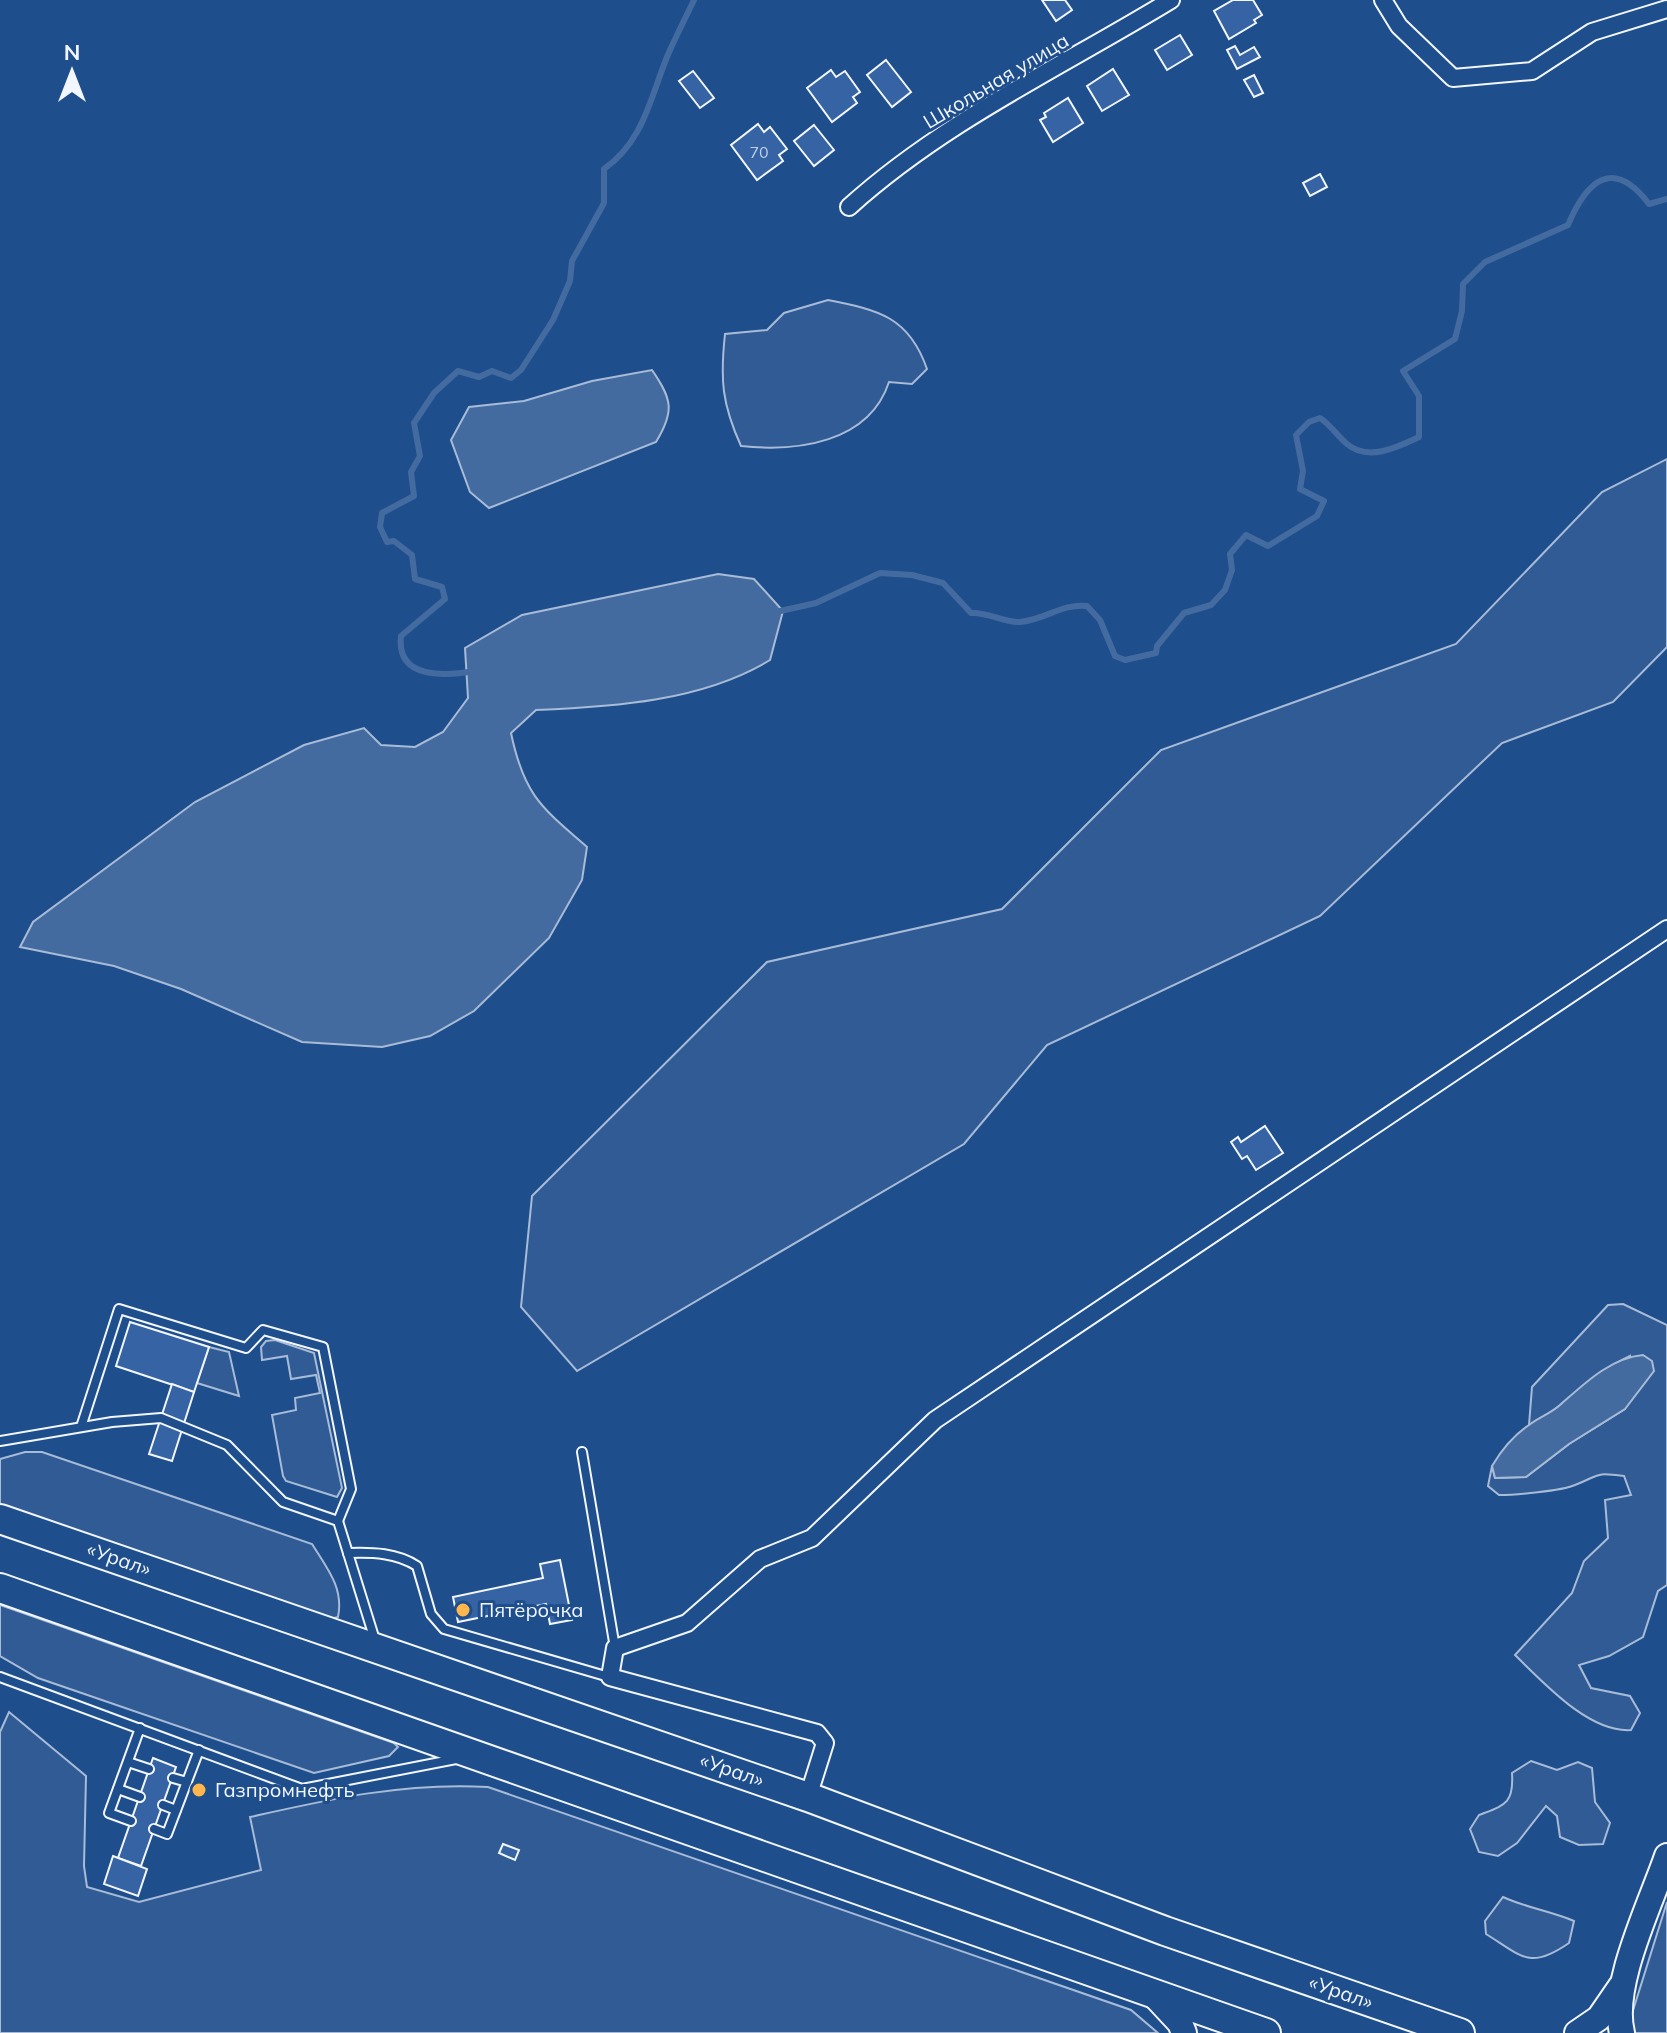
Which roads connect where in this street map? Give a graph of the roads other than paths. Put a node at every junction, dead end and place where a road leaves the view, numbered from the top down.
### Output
1 (1171, 0) edge
2 (1383, 0) edge
3 (1667, 9) edge
4 (849, 207) dead end
5 (1667, 929) edge
6 (81, 1427) junction
7 (0, 1441) edge
8 (582, 1452) dead end
9 (0, 1519) edge
10 (338, 1521) junction
11 (348, 1553) junction
12 (0, 1588) edge
13 (378, 1648) junction
14 (615, 1648) junction
15 (0, 1677) edge
16 (610, 1677) junction
17 (140, 1728) junction
18 (199, 1750) junction
19 (471, 1756) junction
20 (128, 1762) junction
21 (149, 1769) dead end
22 (173, 1778) dead end
23 (187, 1782) junction
24 (118, 1789) junction
25 (140, 1797) dead end
26 (808, 1797) junction
27 (163, 1805) dead end
28 (176, 1810) junction
29 (131, 1821) dead end
30 (154, 1829) dead end
31 (1667, 1856) edge
32 (1624, 1981) junction
33 (1153, 1994) junction
34 (1184, 2033) edge
35 (1266, 2033) edge
36 (1460, 2033) edge
37 (1577, 2033) edge
38 (1622, 2033) edge

1 - 4 street, Школьная улица
2 - 3 street
5 - 14 street
6 - 7 lane
6 - 10 lane
6 - 10 lane
8 - 14 lane
9 - 13 highway, «Урал»
10 - 11 lane
11 - 13 lane
11 - 16 lane
12 - 19 highway
13 - 26 highway, «Урал»
14 - 16 street
15 - 17 lane
16 - 26 street
17 - 18 lane
17 - 20 lane
18 - 19 lane
18 - 23 lane
19 - 33 highway
20 - 21 lane
20 - 24 lane
22 - 23 lane
23 - 28 lane
24 - 25 lane
24 - 29 lane
26 - 36 highway, «Урал»
27 - 28 lane
28 - 30 lane
31 - 32 main road
32 - 37 main road
32 - 38 main road
33 - 34 main road
33 - 35 highway

